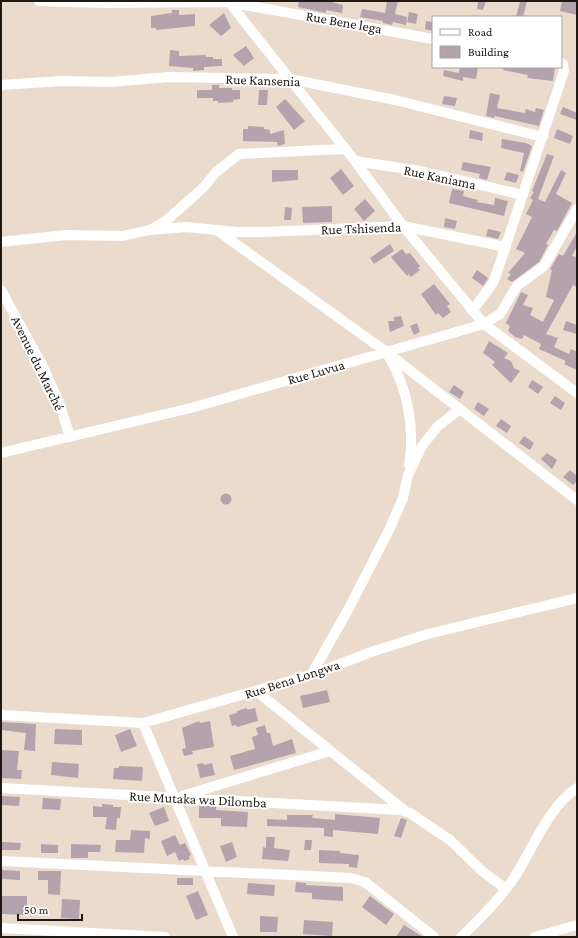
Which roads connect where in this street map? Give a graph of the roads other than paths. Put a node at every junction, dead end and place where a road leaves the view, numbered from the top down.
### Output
1 (39, 1) edge
2 (231, 2) edge
3 (432, 39) edge
4 (562, 63) edge
5 (290, 79) junction
6 (1, 85) edge
7 (543, 137) junction
8 (345, 148) junction
9 (355, 161) junction
10 (523, 195) junction
11 (577, 209) edge
12 (403, 226) junction
13 (149, 230) junction
14 (216, 230) junction
15 (1, 242) edge
16 (506, 247) junction
17 (1, 290) edge
18 (472, 311) junction
19 (484, 324) junction
20 (385, 351) junction
21 (577, 393) edge
22 (460, 410) junction
23 (70, 437) junction
24 (1, 453) edge
25 (408, 475) junction
26 (577, 500) edge
27 (577, 598) edge
28 (311, 675) junction
29 (256, 691) junction
30 (1, 714) edge
31 (143, 723) junction
32 (330, 751) junction
33 (1, 788) edge
34 (577, 788) edge
35 (174, 798) junction
36 (406, 812) junction
37 (1, 861) edge
38 (205, 870) junction
39 (506, 889) junction
40 (577, 925) edge
41 (1, 928) edge
42 (165, 937) edge
43 (233, 937) edge
44 (434, 937) edge
45 (461, 937) edge
46 (535, 937) edge

1 - 2 street, Rue Bene lega
2 - 3 street, Rue Bene lega
2 - 5 street
4 - 7 street
5 - 6 street, Rue Kansenia
5 - 7 street, Rue Kansenia
5 - 8 street
7 - 10 street
8 - 9 street
8 - 13 street
9 - 10 street, Rue Kaniama
9 - 12 street
10 - 16 street
11 - 19 street, Rue Luvua
12 - 14 street, Rue Tshisenda
12 - 16 street, Rue Tshisenda
12 - 18 street
13 - 14 street, Rue Tshisenda
13 - 15 street
14 - 20 street
16 - 18 street
17 - 23 street, Avenue du Marché
18 - 19 street
19 - 20 street, Rue Luvua
19 - 21 street
20 - 22 street
20 - 23 street, Rue Luvua
20 - 25 street
22 - 25 street
22 - 26 street
23 - 24 street, Rue Luvua
25 - 28 street
27 - 28 street, Rue Bena Longwa
28 - 29 street, Rue Bena Longwa
29 - 31 street, Rue Bena Longwa
29 - 32 street
30 - 31 street, Rue Bena Longwa
31 - 35 street
32 - 35 street
32 - 36 street
33 - 35 street, Rue Mutaka wa Dilomba
34 - 39 street
35 - 36 street, Rue Mutaka wa Dilomba
35 - 38 street
36 - 39 street
37 - 38 street
38 - 43 street
38 - 44 street
39 - 45 street
40 - 46 street
41 - 42 street

